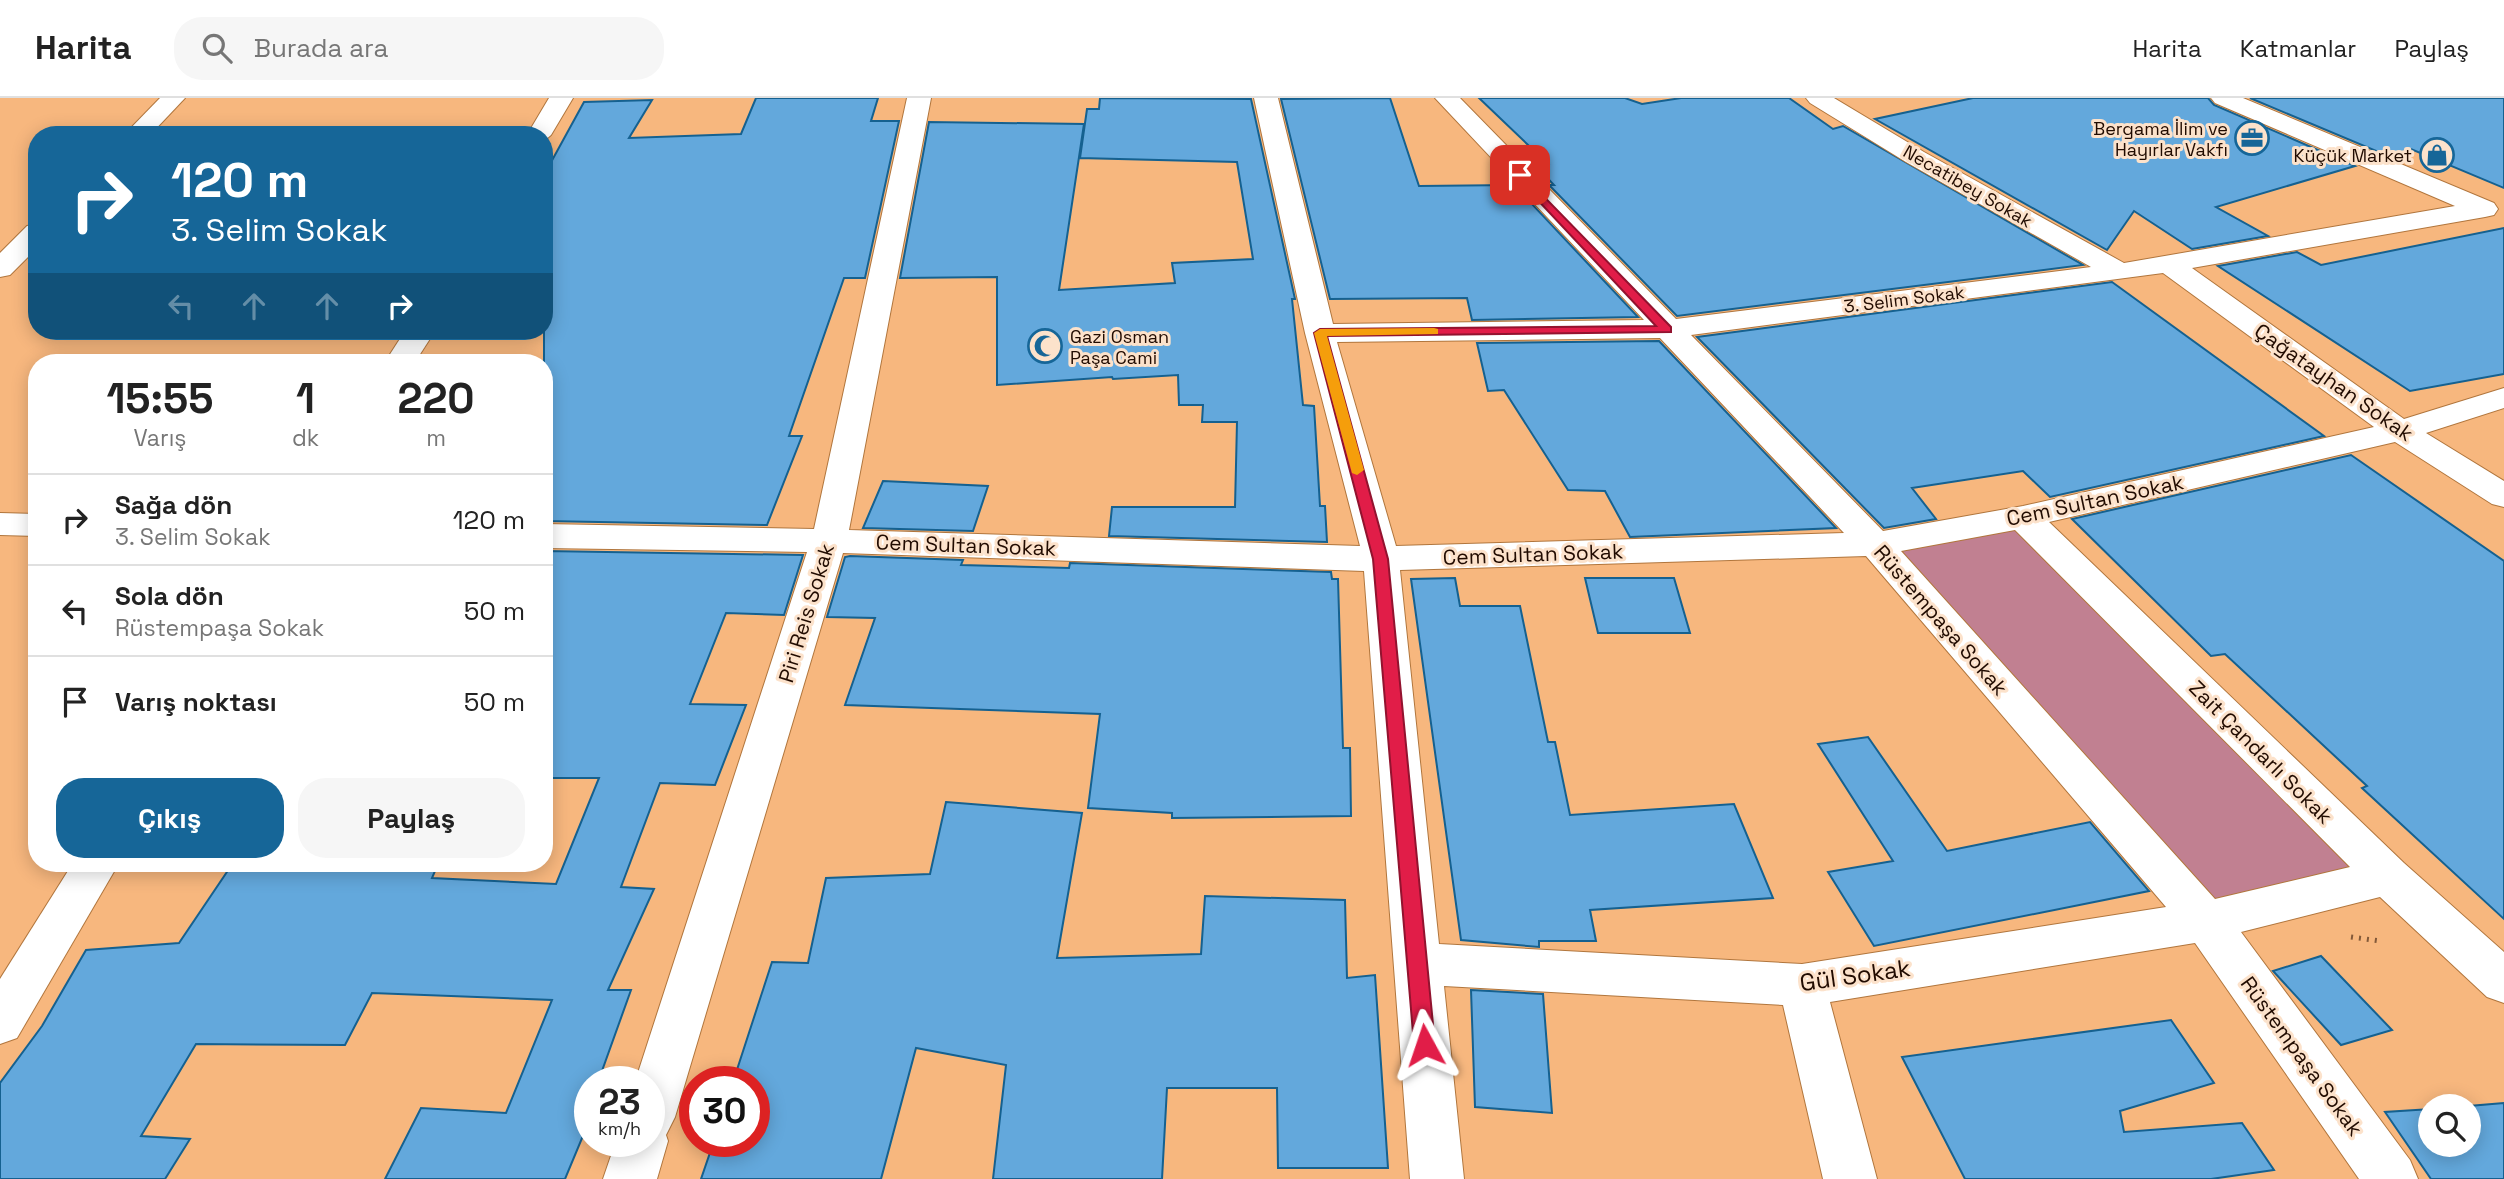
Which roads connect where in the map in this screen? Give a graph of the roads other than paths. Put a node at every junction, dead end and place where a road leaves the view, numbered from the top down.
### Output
1 (173, 98) edge
2 (561, 98) edge
3 (919, 98) edge
4 (1266, 98) edge
5 (1447, 98) edge
6 (1818, 98) edge
7 (2223, 98) edge
8 (145, 126) edge
9 (544, 126) edge
10 (2494, 213) edge
11 (28, 241) edge
12 (2167, 263) junction
13 (0, 269) edge
14 (2120, 272) junction
15 (1666, 329) junction
16 (1320, 333) junction
17 (2504, 398) edge
18 (2400, 431) junction
19 (2504, 496) edge
20 (2023, 517) junction
21 (0, 524) edge
22 (28, 525) edge
23 (553, 536) edge
24 (829, 541) junction
25 (1875, 544) junction
26 (1381, 559) junction
27 (92, 872) edge
28 (2388, 876) junction
29 (2206, 921) junction
30 (1417, 964) junction
31 (2504, 982) edge
32 (1802, 985) junction
33 (0, 1022) edge
34 (665, 1066) edge
35 (637, 1157) edge
36 (630, 1179) edge
37 (1437, 1179) edge
38 (1850, 1179) edge
39 (2391, 1179) edge

1 - 8 street
2 - 9 street
3 - 24 street, Piri Reis Sokak
4 - 16 street
5 - 15 street, Rüstempaşa Sokak
6 - 14 street, Necatibey Sokak
7 - 10 street
10 - 12 street, 3. Selim Sokak
11 - 13 street
12 - 14 street, 3. Selim Sokak
12 - 18 street, Çağatayhan Sokak
14 - 15 street, 3. Selim Sokak
15 - 16 street, 3. Selim Sokak
15 - 25 street, Rüstempaşa Sokak
16 - 26 street
17 - 18 street, Cem Sultan Sokak
18 - 19 street, Çağatayhan Sokak
18 - 20 street, Cem Sultan Sokak
20 - 25 street, Cem Sultan Sokak
20 - 28 street, Zait Çandarlı Sokak
21 - 22 street
23 - 24 street, Cem Sultan Sokak
24 - 26 street, Cem Sultan Sokak
24 - 34 street, Piri Reis Sokak
25 - 26 street, Cem Sultan Sokak
25 - 29 street, Rüstempaşa Sokak
26 - 30 street
27 - 33 street
28 - 29 street, Gül Sokak
28 - 31 street, Zait Çandarlı Sokak
29 - 32 street, Gül Sokak
29 - 39 street, Rüstempaşa Sokak
30 - 32 street, Gül Sokak
30 - 37 street
32 - 38 street
35 - 36 street

